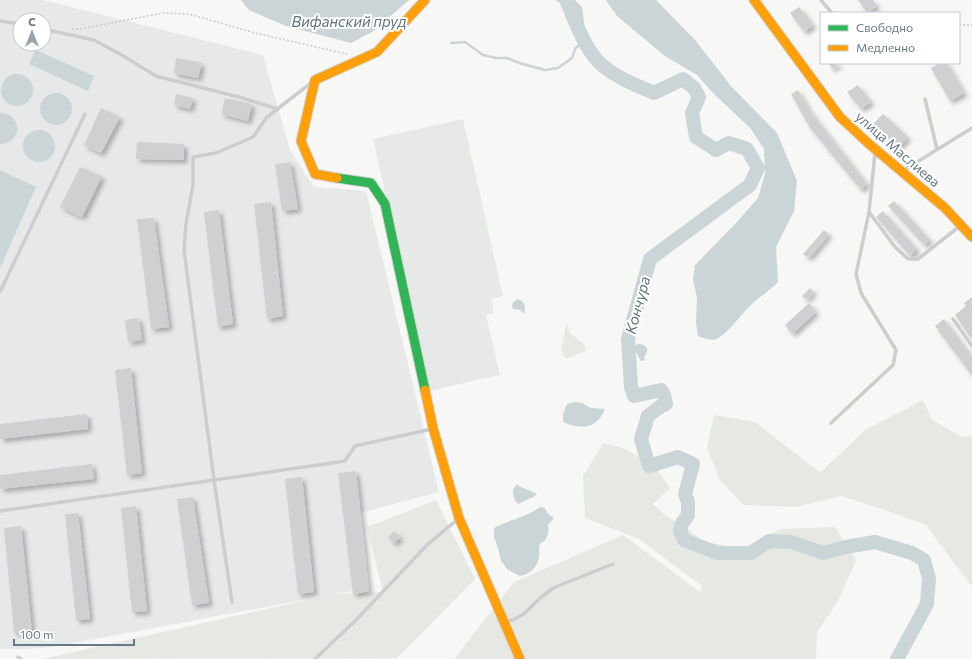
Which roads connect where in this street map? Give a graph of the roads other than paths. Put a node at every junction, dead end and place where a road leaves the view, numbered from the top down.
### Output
1 (425, 0) edge
2 (754, 0) edge
3 (820, 0) edge
4 (831, 12) edge
5 (0, 21) edge
6 (12, 23) edge
7 (52, 31) edge
8 (314, 80) junction
9 (925, 99) dead end
10 (278, 108) junction
11 (85, 114) dead end
12 (972, 128) edge
13 (937, 149) junction
14 (875, 150) junction
15 (901, 172) junction
16 (869, 212) junction
17 (961, 225) junction
18 (972, 237) edge
19 (0, 292) edge
20 (953, 318) dead end
21 (972, 346) edge
22 (831, 423) dead end
23 (433, 428) junction
24 (214, 480) junction
25 (0, 511) edge
26 (459, 518) junction
27 (613, 564) dead end
28 (232, 602) dead end
29 (503, 622) junction
30 (315, 659) edge
31 (520, 659) edge

1 - 8 street
2 - 14 street, улица Маслиева
3 - 4 lane
5 - 6 lane
7 - 10 lane
8 - 10 lane
8 - 23 street
9 - 13 lane
10 - 24 lane
11 - 19 lane
12 - 13 lane
13 - 15 lane
14 - 15 street, улица Маслиева
14 - 16 lane
15 - 17 street, улица Маслиева
16 - 17 lane
16 - 22 lane
17 - 18 street, улица Маслиева
20 - 21 lane
23 - 24 lane
23 - 26 street
24 - 25 lane
24 - 28 lane
26 - 29 street
26 - 30 lane
27 - 29 lane
29 - 31 street

